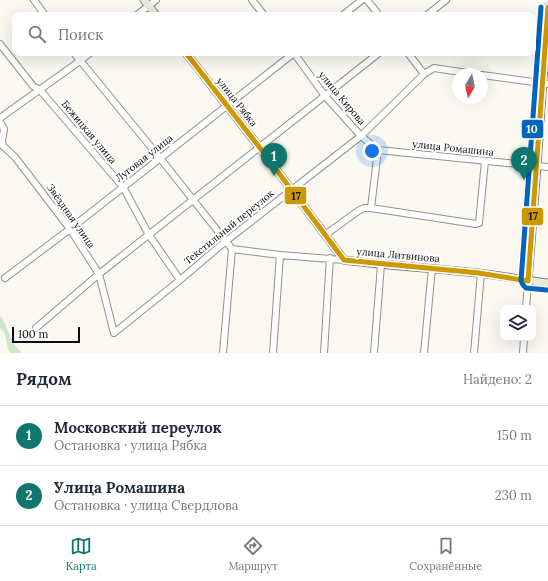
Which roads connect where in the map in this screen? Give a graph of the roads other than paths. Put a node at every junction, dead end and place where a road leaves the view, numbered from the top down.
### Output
1 (34, 0) edge
2 (156, 0) edge
3 (252, 0) edge
4 (362, 0) edge
5 (367, 0) edge
6 (446, 0) edge
7 (146, 3) edge
8 (548, 7) edge
9 (43, 12) edge
10 (139, 12) edge
11 (154, 12) edge
12 (262, 12) edge
13 (346, 12) edge
14 (377, 12) edge
15 (431, 12) edge
16 (0, 44) edge
17 (76, 56) edge
18 (86, 56) edge
19 (188, 56) edge
20 (290, 56) edge
21 (296, 56) edge
22 (375, 56) edge
23 (410, 56) edge
24 (80, 61) junction
25 (452, 71) edge
26 (424, 74) junction
27 (488, 76) edge
28 (545, 84) edge
29 (40, 90) junction
30 (325, 96) junction
31 (227, 106) junction
32 (0, 118) edge
33 (0, 122) edge
34 (2, 130) edge
35 (361, 136) junction
36 (260, 148) junction
37 (378, 150) junction
38 (160, 158) junction
39 (485, 161) junction
40 (537, 166) junction
41 (548, 167) edge
42 (123, 187) junction
43 (291, 190) junction
44 (193, 200) junction
45 (371, 208) junction
46 (70, 229) junction
47 (149, 235) junction
48 (325, 235) junction
49 (226, 241) junction
50 (232, 249) junction
51 (280, 255) junction
52 (330, 258) junction
53 (344, 260) junction
54 (381, 265) junction
55 (432, 268) junction
56 (481, 273) junction
57 (99, 274) junction
58 (5, 278) dead end
59 (180, 280) junction
60 (528, 281) junction
61 (548, 283) edge
62 (526, 305) edge
63 (36, 328) dead end
64 (114, 333) joint
65 (524, 341) edge
66 (223, 353) edge
67 (273, 353) edge
68 (324, 353) edge
69 (374, 353) edge
70 (424, 353) edge
71 (474, 353) edge
72 (523, 353) edge

1 - 9 street
2 - 7 street
3 - 12 street
4 - 13 street
5 - 14 street
6 - 15 street
7 - 10 street
7 - 11 main road
8 - 28 main road
16 - 29 street, Бежицкая улица
17 - 24 street
18 - 24 street
19 - 31 main road, улица Рябка
20 - 31 street, Луговая улица
21 - 30 street, улица Кирова
22 - 30 street
23 - 26 street
24 - 29 street
24 - 38 street
25 - 26 street, Текстильный переулок
26 - 35 street, Текстильный переулок
27 - 28 street
28 - 40 main road
29 - 32 street
29 - 42 street, Бежицкая улица
30 - 35 street, улица Кирова
30 - 36 street
31 - 36 main road, улица Рябка
31 - 38 street, Луговая улица
33 - 34 street, Звёздная улица
34 - 46 street, Звёздная улица
35 - 37 street
35 - 43 street, Текстильный переулок
36 - 43 main road, улица Рябка
36 - 44 street
37 - 39 street, улица Ромашина
37 - 45 street
38 - 42 street, Луговая улица
38 - 44 street
39 - 40 street, улица Ромашина
39 - 45 street
40 - 41 street, улица Ромашина
40 - 60 main road
42 - 46 street, Луговая улица
42 - 47 street, Бежицкая улица
43 - 48 main road, улица Рябка
43 - 49 street, Текстильный переулок
44 - 47 street
44 - 49 street
45 - 48 street
46 - 57 street, Звёздная улица
46 - 58 street, Луговая улица
47 - 57 street
47 - 59 street, Бежицкая улица
48 - 53 main road, улица Рябка
49 - 50 street
49 - 59 street, Текстильный переулок
50 - 51 street, улица Литвинова
50 - 66 street
51 - 52 street, улица Литвинова
51 - 67 street
52 - 53 street, улица Литвинова
52 - 68 street
53 - 54 main road, улица Литвинова
54 - 55 main road, улица Литвинова
54 - 69 street
55 - 56 main road, улица Литвинова
55 - 70 street
56 - 60 main road, улица Литвинова
56 - 71 street
57 - 63 street
57 - 64 street, Звёздная улица
59 - 64 street, Текстильный переулок
60 - 61 main road, улица Литвинова
60 - 62 street
65 - 72 street

